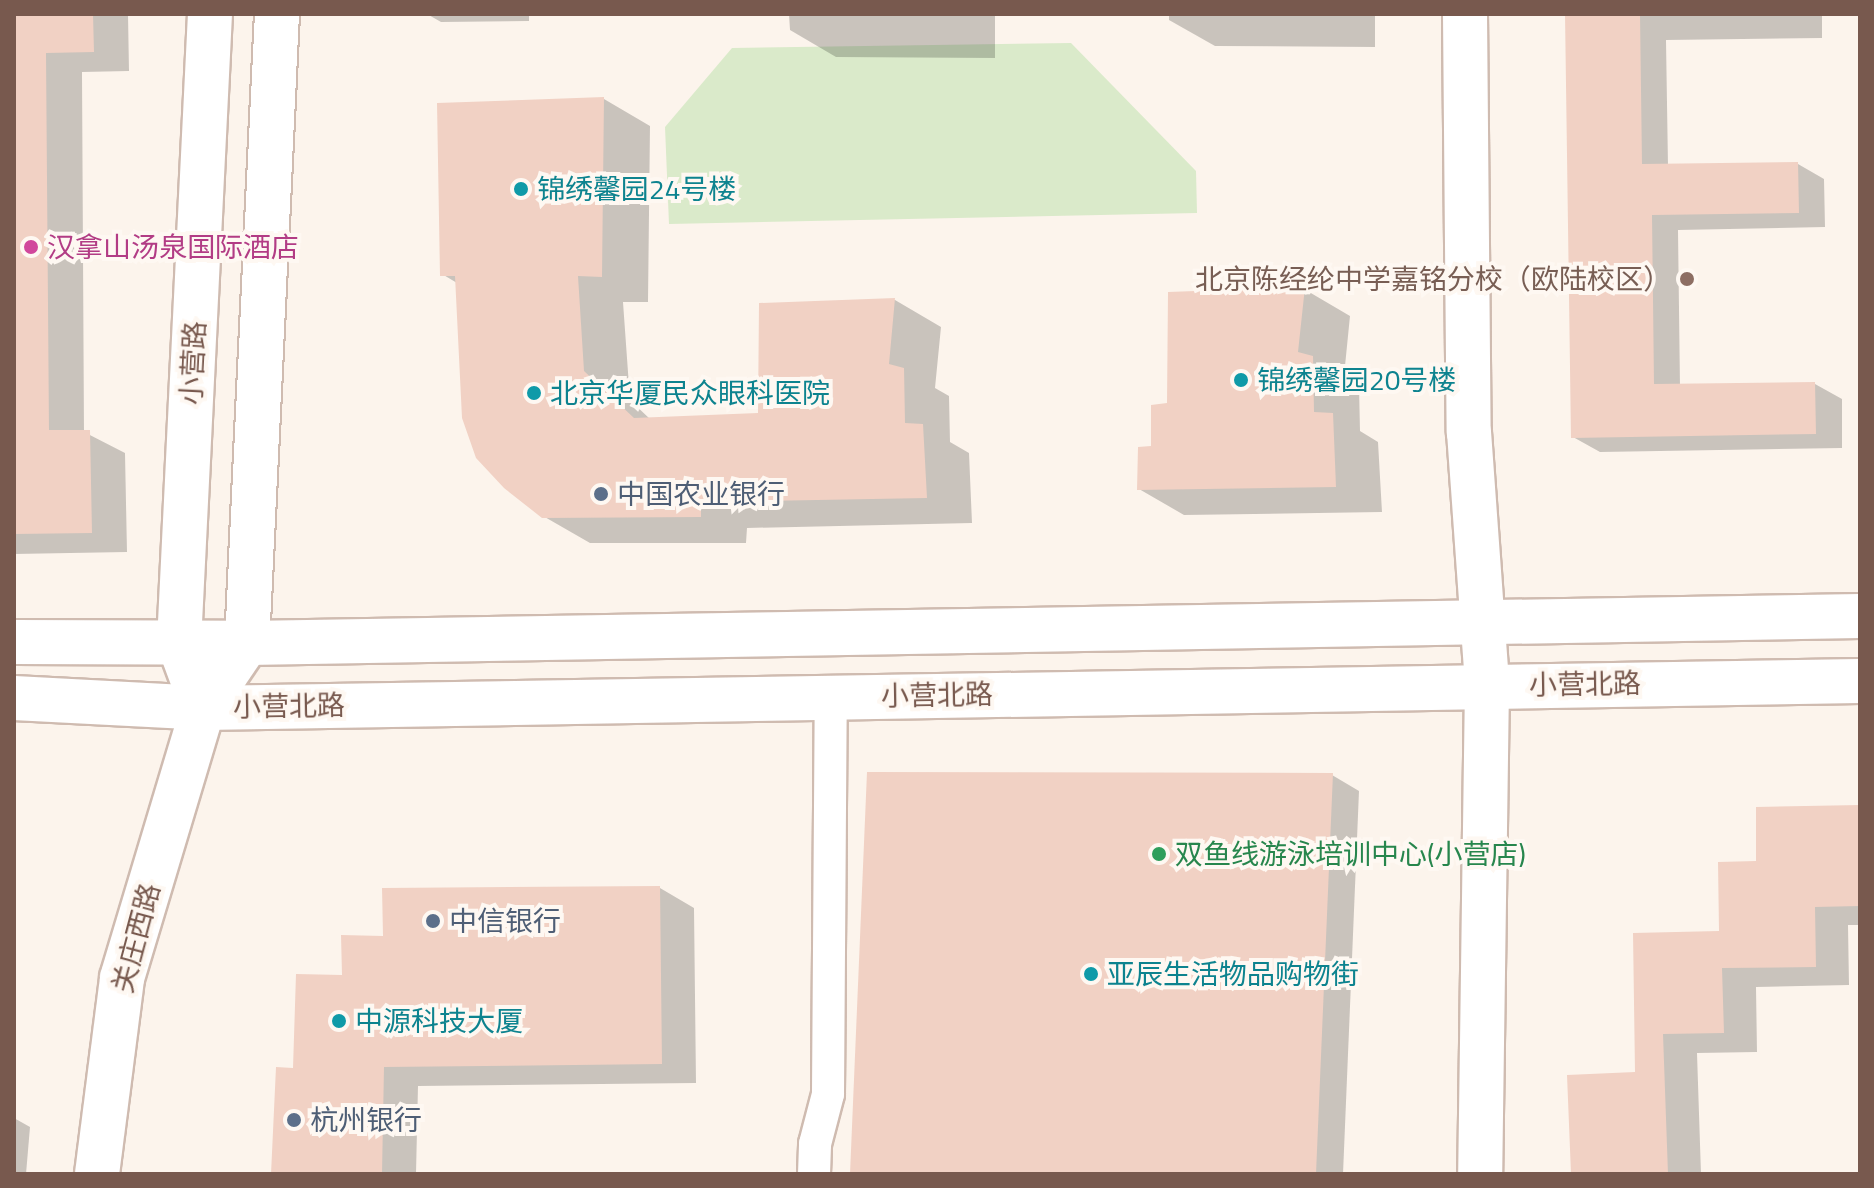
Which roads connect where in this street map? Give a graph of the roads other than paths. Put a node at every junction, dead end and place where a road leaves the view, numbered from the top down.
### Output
1 (210, 14) edge
2 (277, 14) edge
3 (1465, 14) edge
4 (1860, 616) edge
5 (1482, 623) junction
6 (14, 642) edge
7 (179, 643) junction
8 (247, 643) junction
9 (1860, 681) edge
10 (1487, 685) junction
11 (831, 697) junction
12 (14, 698) edge
13 (203, 708) junction
14 (97, 1174) edge
15 (814, 1174) edge
16 (1480, 1174) edge

1 - 7 street, 小营路
2 - 8 street
3 - 5 street
4 - 5 street
5 - 8 street
5 - 10 street
6 - 7 street
7 - 8 street
7 - 13 street, 小营路
8 - 13 street, 关庄西路
9 - 10 street, 小营北路
10 - 11 street, 小营北路
10 - 16 street
11 - 13 street, 小营北路
11 - 15 street
12 - 13 street, 小营北路
13 - 14 street, 关庄西路

